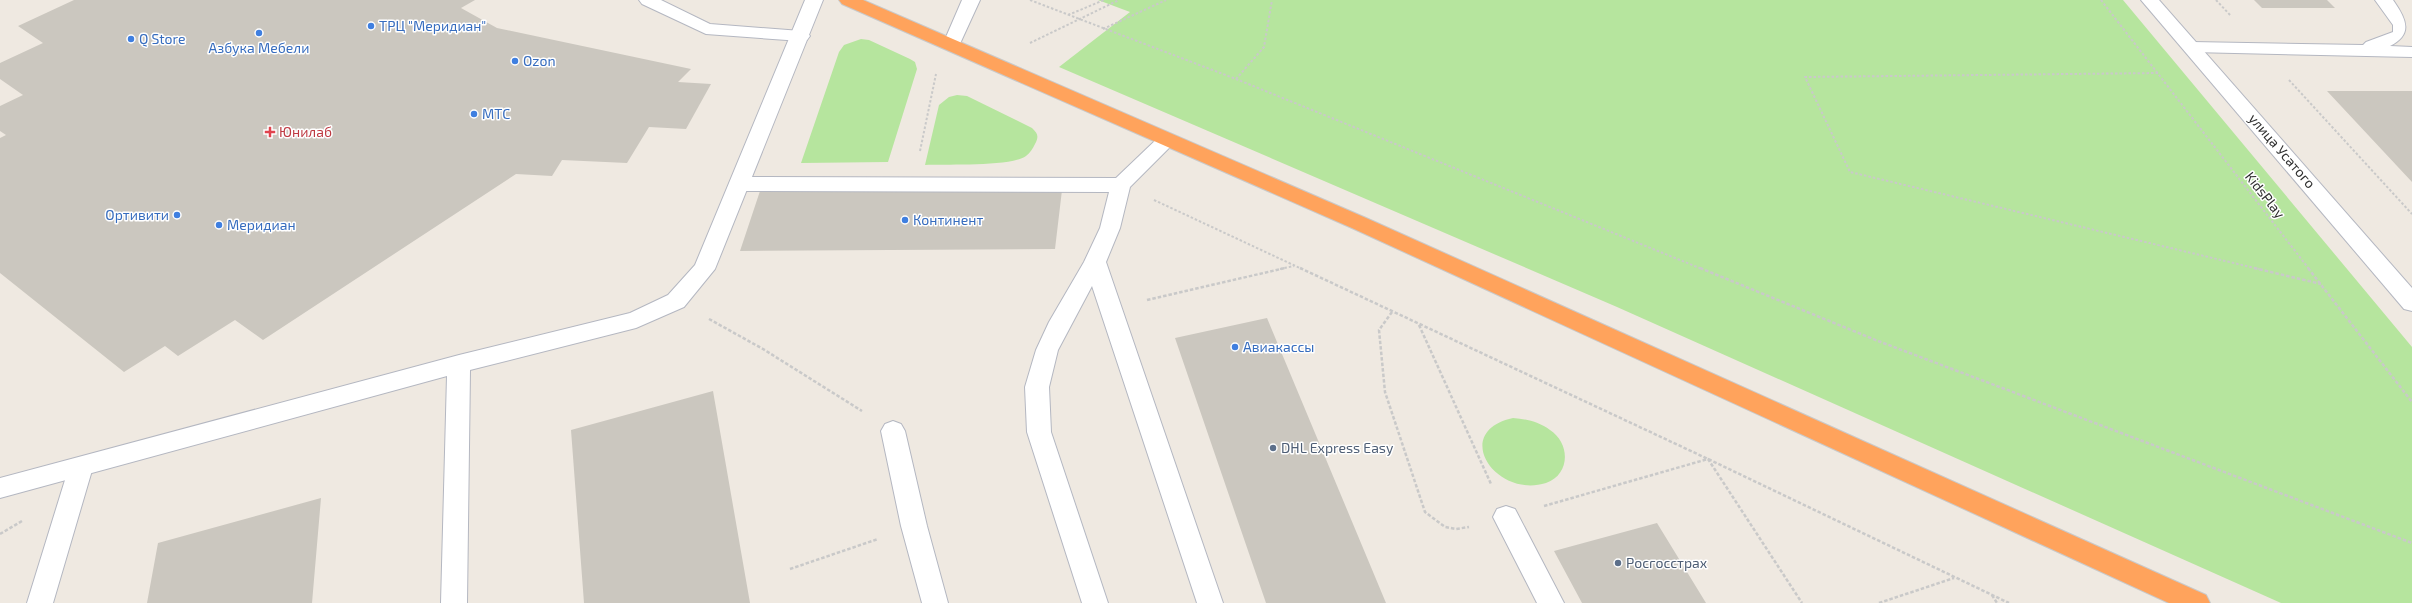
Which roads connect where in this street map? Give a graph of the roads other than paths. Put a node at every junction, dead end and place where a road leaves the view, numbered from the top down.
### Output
1 (648, 0) edge
2 (814, 0) edge
3 (848, 0) edge
4 (971, 0) edge
5 (2150, 0) edge
6 (2384, 0) edge
7 (801, 36) junction
8 (952, 44) junction
9 (2192, 47) junction
10 (2357, 51) junction
11 (2412, 52) edge
12 (1167, 140) junction
13 (739, 184) junction
14 (1121, 185) junction
15 (1095, 262) junction
16 (2412, 303) edge
17 (459, 364) junction
18 (893, 430) road end
19 (81, 467) junction
20 (0, 488) edge
21 (1506, 517) road end
22 (40, 603) edge
23 (454, 603) edge
24 (935, 603) edge
25 (1095, 603) edge
26 (1210, 603) edge
27 (1551, 603) edge
28 (2197, 603) edge

1 - 7 street
2 - 7 street
3 - 8 highway
4 - 8 street
5 - 9 street, улица Усатого
6 - 10 street
7 - 13 street
8 - 12 highway
9 - 10 street
9 - 16 street, улица Усатого
10 - 11 street
12 - 14 street
12 - 28 highway
13 - 14 street
13 - 17 street
14 - 15 street
15 - 25 street
15 - 26 street
17 - 19 street
17 - 23 street
18 - 24 street
19 - 20 street
19 - 22 street
21 - 27 street

